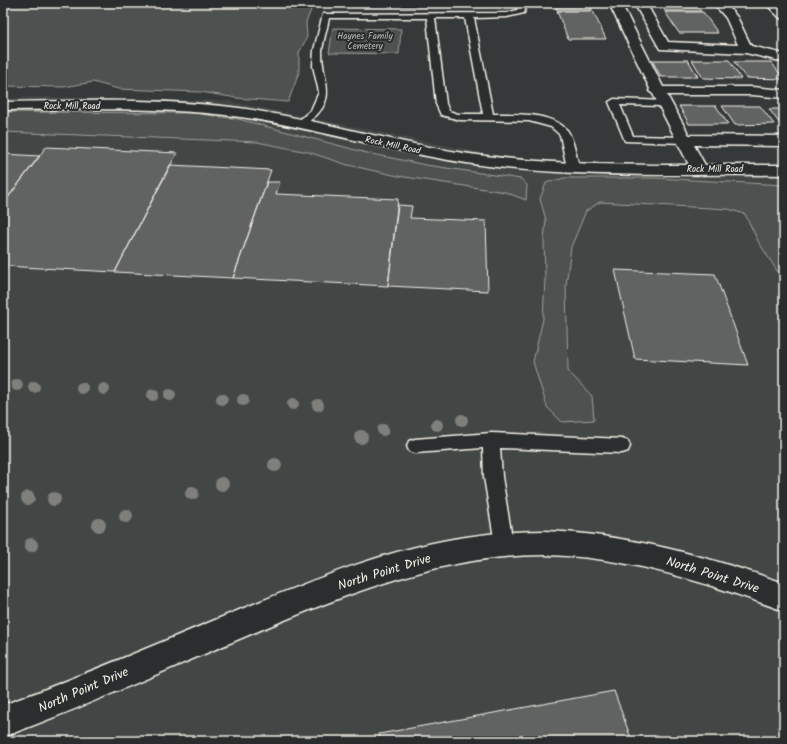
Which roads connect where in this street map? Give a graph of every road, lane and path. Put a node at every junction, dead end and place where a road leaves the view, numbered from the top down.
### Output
1 (523, 3) edge
2 (615, 3) edge
3 (640, 3) edge
4 (719, 3) edge
5 (771, 3) edge
6 (335, 5) dead end
7 (784, 15) edge
8 (326, 16) junction
9 (431, 16) junction
10 (469, 16) junction
11 (664, 46) junction
12 (636, 48) junction
13 (746, 49) junction
14 (784, 58) edge
15 (784, 94) edge
16 (660, 97) junction
17 (3, 106) edge
18 (489, 117) junction
19 (300, 124) junction
20 (683, 140) junction
21 (784, 141) edge
22 (573, 168) junction
23 (698, 169) junction
24 (784, 170) edge
25 (491, 440) junction
26 (415, 446) dead end
27 (622, 446) dead end
28 (504, 544) junction
29 (784, 597) edge
30 (3, 721) edge

1 - 10 lane
2 - 12 street
3 - 11 street
4 - 13 street
5 - 7 street
6 - 8 lane
8 - 9 lane
8 - 19 lane
9 - 10 lane
9 - 18 lane
10 - 18 lane
11 - 12 street
11 - 13 street
12 - 16 street
13 - 14 street
15 - 16 street
16 - 20 street
16 - 20 lane
17 - 19 street, Rock Mill Road
18 - 22 lane
19 - 22 street, Rock Mill Road
20 - 21 street
20 - 23 street
22 - 23 street, Rock Mill Road
23 - 24 street, Rock Mill Road
25 - 26 lane
25 - 27 lane
25 - 28 lane
28 - 29 street, North Point Drive
28 - 30 street, North Point Drive

